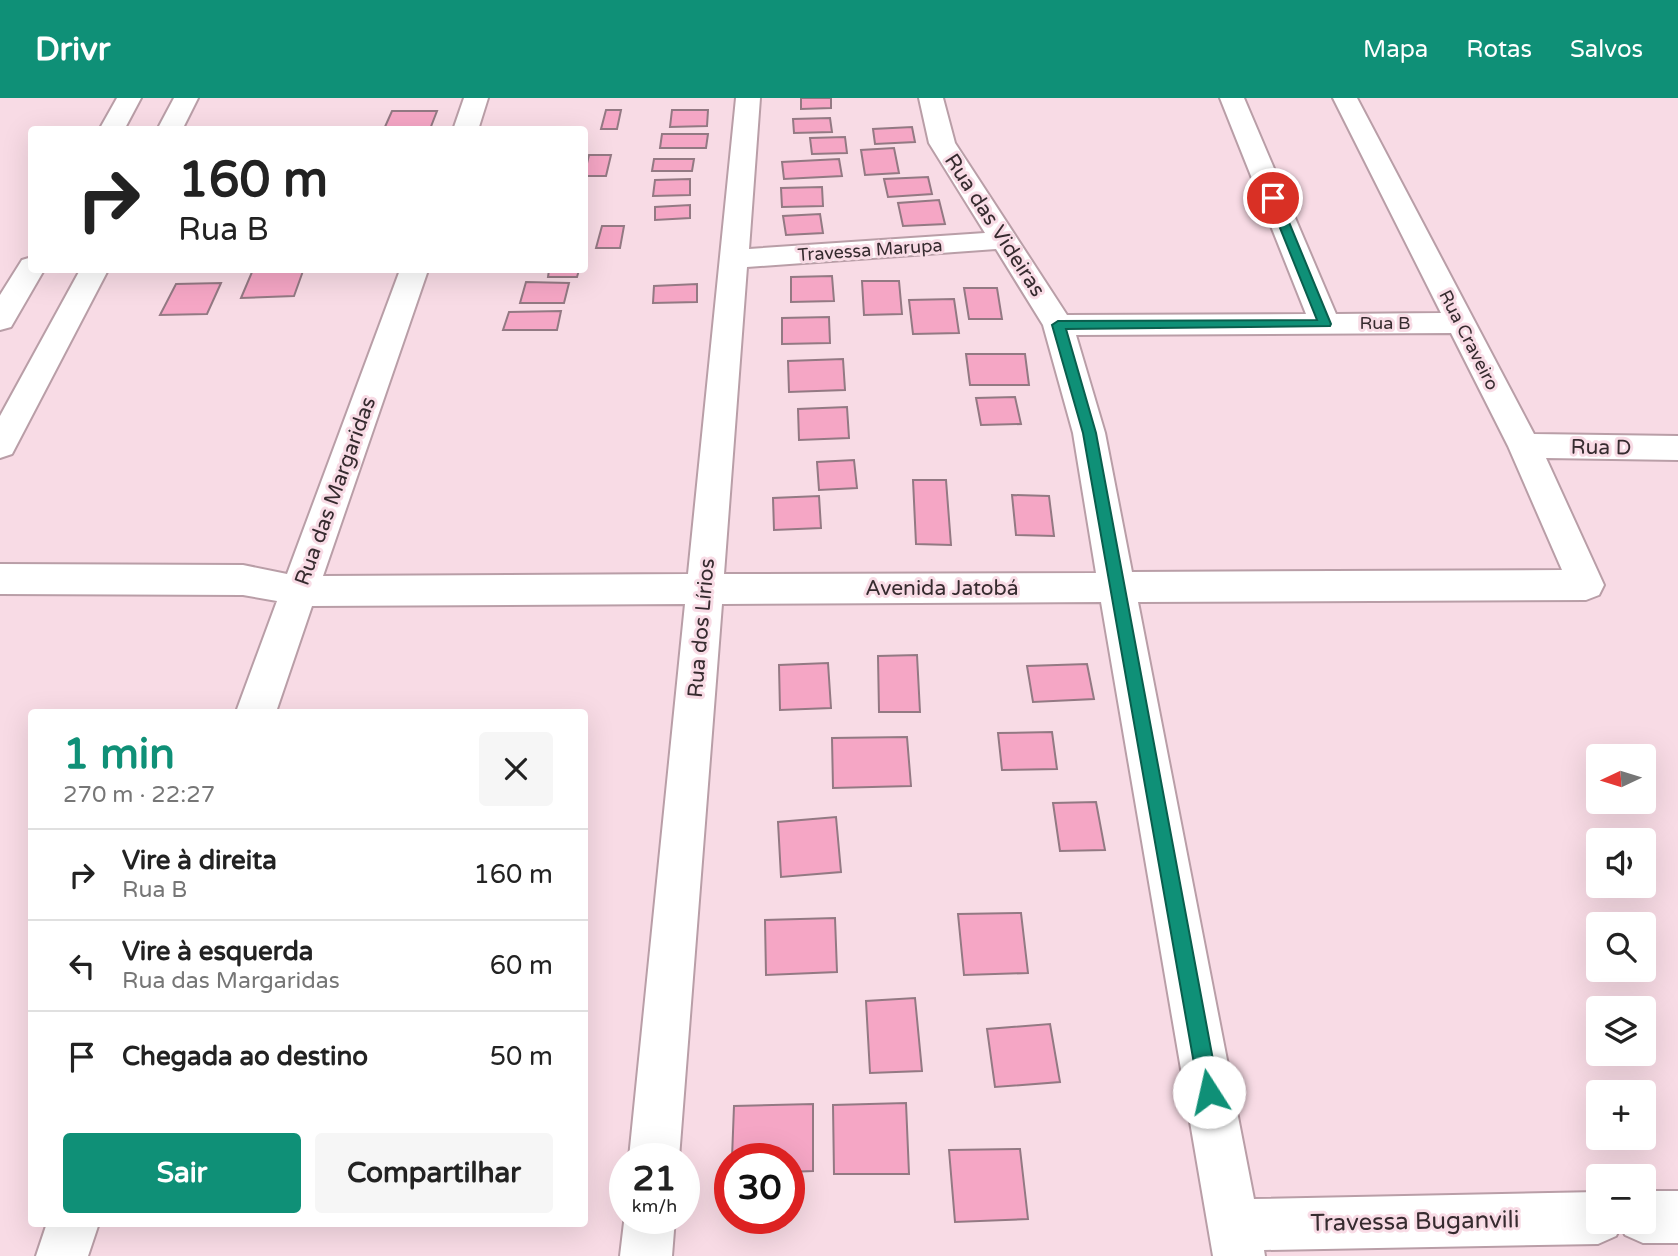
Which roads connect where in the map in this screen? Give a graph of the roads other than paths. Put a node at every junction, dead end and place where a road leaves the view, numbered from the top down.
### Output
1 (129, 98) edge
2 (186, 98) edge
3 (476, 98) edge
4 (748, 98) edge
5 (931, 98) edge
6 (1231, 98) edge
7 (1345, 98) edge
8 (113, 126) edge
9 (171, 126) edge
10 (466, 126) edge
11 (1006, 240) junction
12 (734, 259) junction
13 (28, 272) edge
14 (92, 273) edge
15 (413, 273) edge
16 (0, 320) edge
17 (1460, 323) junction
18 (1325, 324) junction
19 (1058, 325) junction
20 (0, 446) edge
21 (1524, 446) junction
22 (1678, 448) edge
23 (0, 579) edge
24 (1586, 585) joint
25 (1118, 587) junction
26 (705, 589) junction
27 (299, 591) junction
28 (257, 709) edge
29 (655, 1143) edge
30 (1678, 1216) edge
31 (1656, 1217) edge
32 (1586, 1219) edge
33 (72, 1227) edge
34 (648, 1234) edge
35 (1236, 1240) edge
36 (62, 1256) edge
37 (646, 1256) edge

1 - 8 street
2 - 9 street
3 - 10 street
4 - 12 street, Rua dos Lírios
5 - 11 street, Rua das Videiras
6 - 18 street
7 - 17 street, Rua Craveiro
11 - 12 street, Travessa Marupa
11 - 19 street, Rua das Videiras
12 - 26 street, Rua dos Lírios
13 - 16 street
14 - 20 street
15 - 27 street, Rua das Margaridas
17 - 18 street, Rua B
17 - 21 street, Rua Craveiro
18 - 19 street, Rua B
19 - 25 street, Rua das Videiras
21 - 22 street, Rua D
21 - 24 street, Rua Craveiro
23 - 27 street, Avenida Jatobá
24 - 25 street, Avenida Jatobá
25 - 26 street, Avenida Jatobá
25 - 35 street, Rua das Videiras
26 - 27 street, Avenida Jatobá
26 - 29 street, Rua dos Lírios
27 - 28 street, Rua das Margaridas
30 - 31 street
32 - 35 street, Travessa Buganvili
33 - 36 street
34 - 37 street

